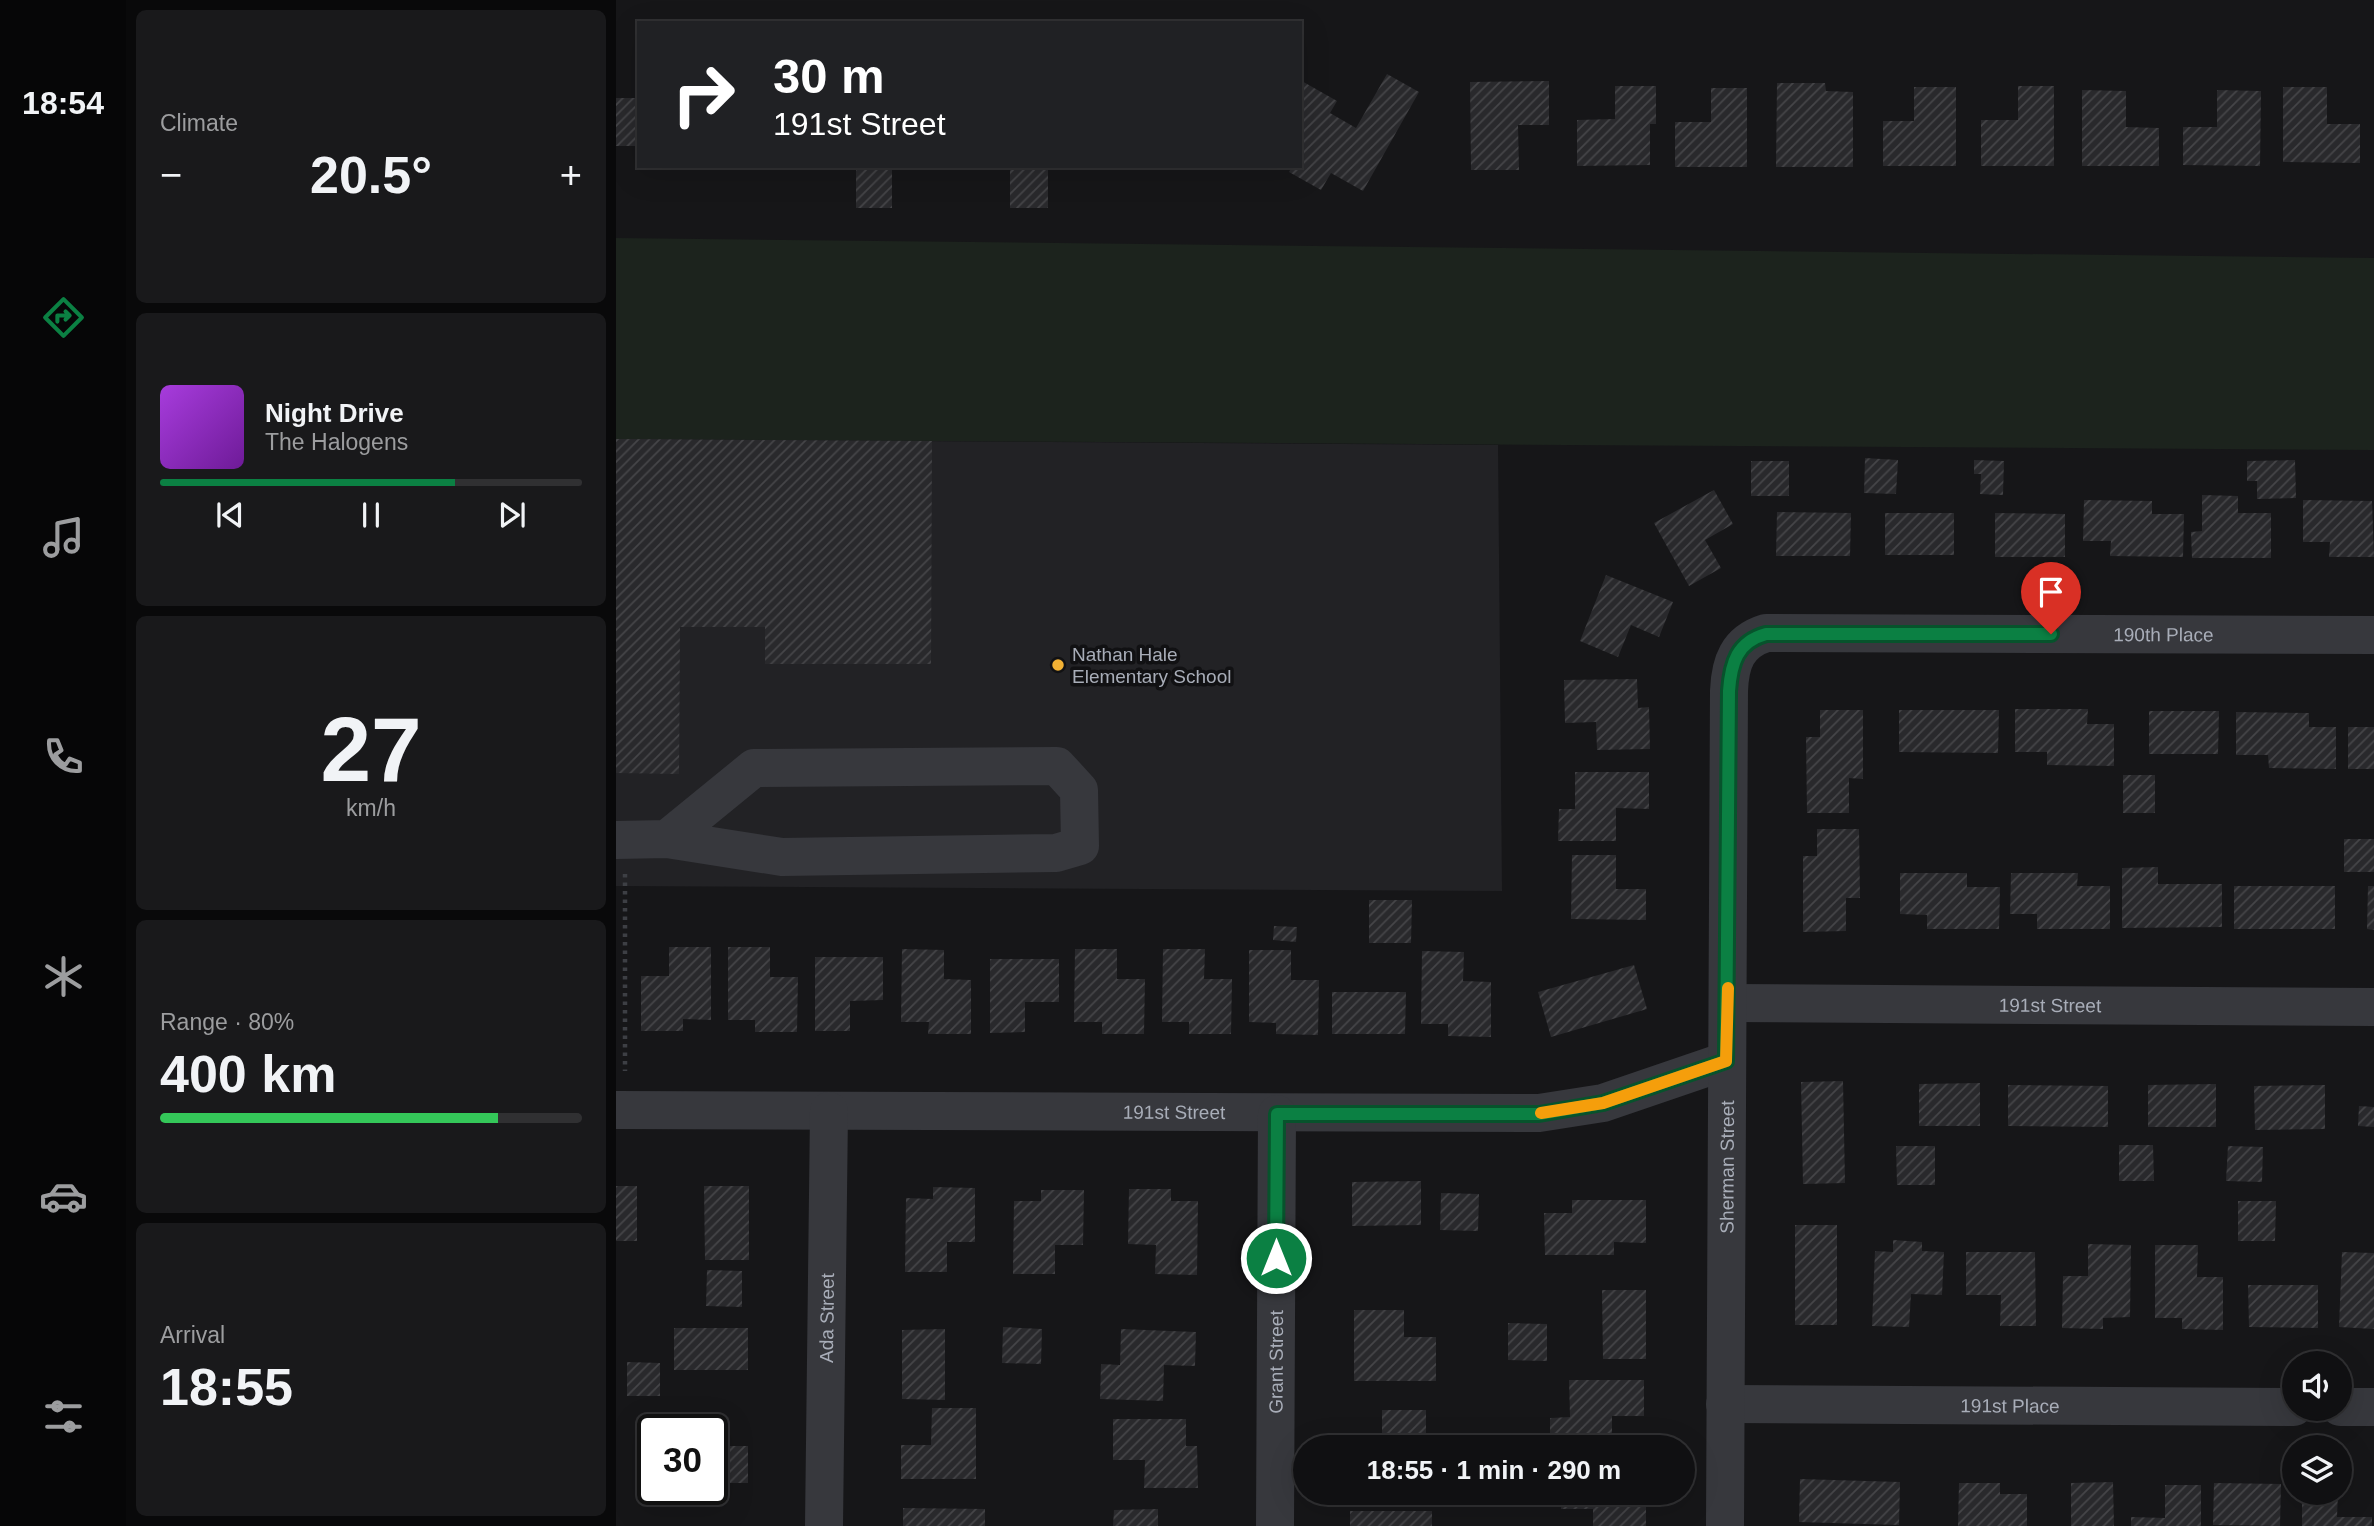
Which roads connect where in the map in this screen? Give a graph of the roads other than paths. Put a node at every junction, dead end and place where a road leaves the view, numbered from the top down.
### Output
1 (2374, 635) edge
2 (1744, 643) joint
3 (667, 839) junction
4 (620, 857) edge
5 (1728, 1003) junction
6 (2374, 1007) edge
7 (1726, 1061) junction
8 (616, 1110) edge
9 (829, 1111) junction
10 (1277, 1114) junction
11 (1726, 1404) junction
12 (2282, 1407) edge
13 (2352, 1407) edge
14 (2374, 1407) edge
15 (824, 1526) edge
16 (1275, 1526) edge
17 (1725, 1526) edge

1 - 2 street, 190th Place
2 - 5 street, Sherman Street
3 - 3 street
3 - 4 street
5 - 6 street, 191st Street
5 - 7 street, Sherman Street
7 - 10 street, 191st Street
7 - 11 street, Sherman Street
8 - 9 street, 191st Street
9 - 10 street, 191st Street
9 - 15 street, Ada Street
10 - 16 street, Grant Street
11 - 12 street, 191st Place
11 - 17 street, Sherman Street
13 - 14 street

